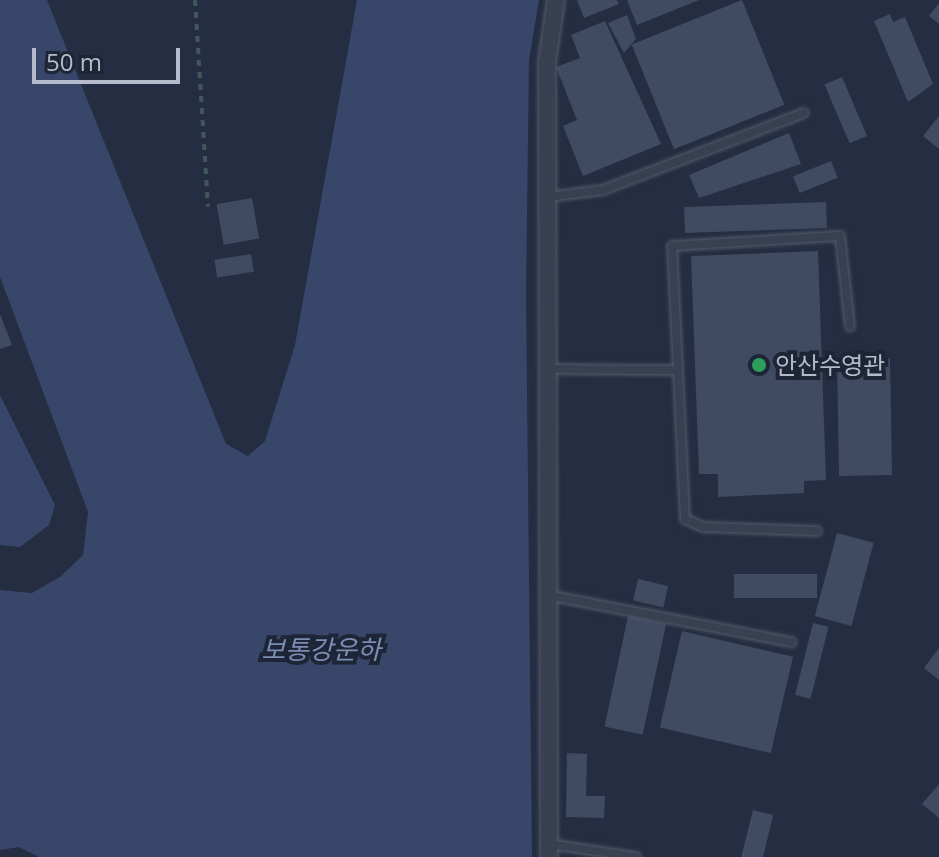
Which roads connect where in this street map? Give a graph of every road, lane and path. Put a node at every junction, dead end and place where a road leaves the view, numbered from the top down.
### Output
1 (195, 0) edge
2 (556, 0) edge
3 (804, 113) dead end
4 (547, 197) junction
5 (208, 207) dead end
6 (850, 326) dead end
7 (550, 369) junction
8 (677, 370) junction
9 (817, 531) dead end
10 (552, 596) junction
11 (792, 642) dead end
12 (549, 850) edge
13 (636, 857) edge

1 - 5 path
2 - 4 street
3 - 4 lane
4 - 7 street
6 - 8 lane
7 - 8 lane
7 - 10 street
8 - 9 lane
10 - 11 lane
10 - 12 street
12 - 13 lane

